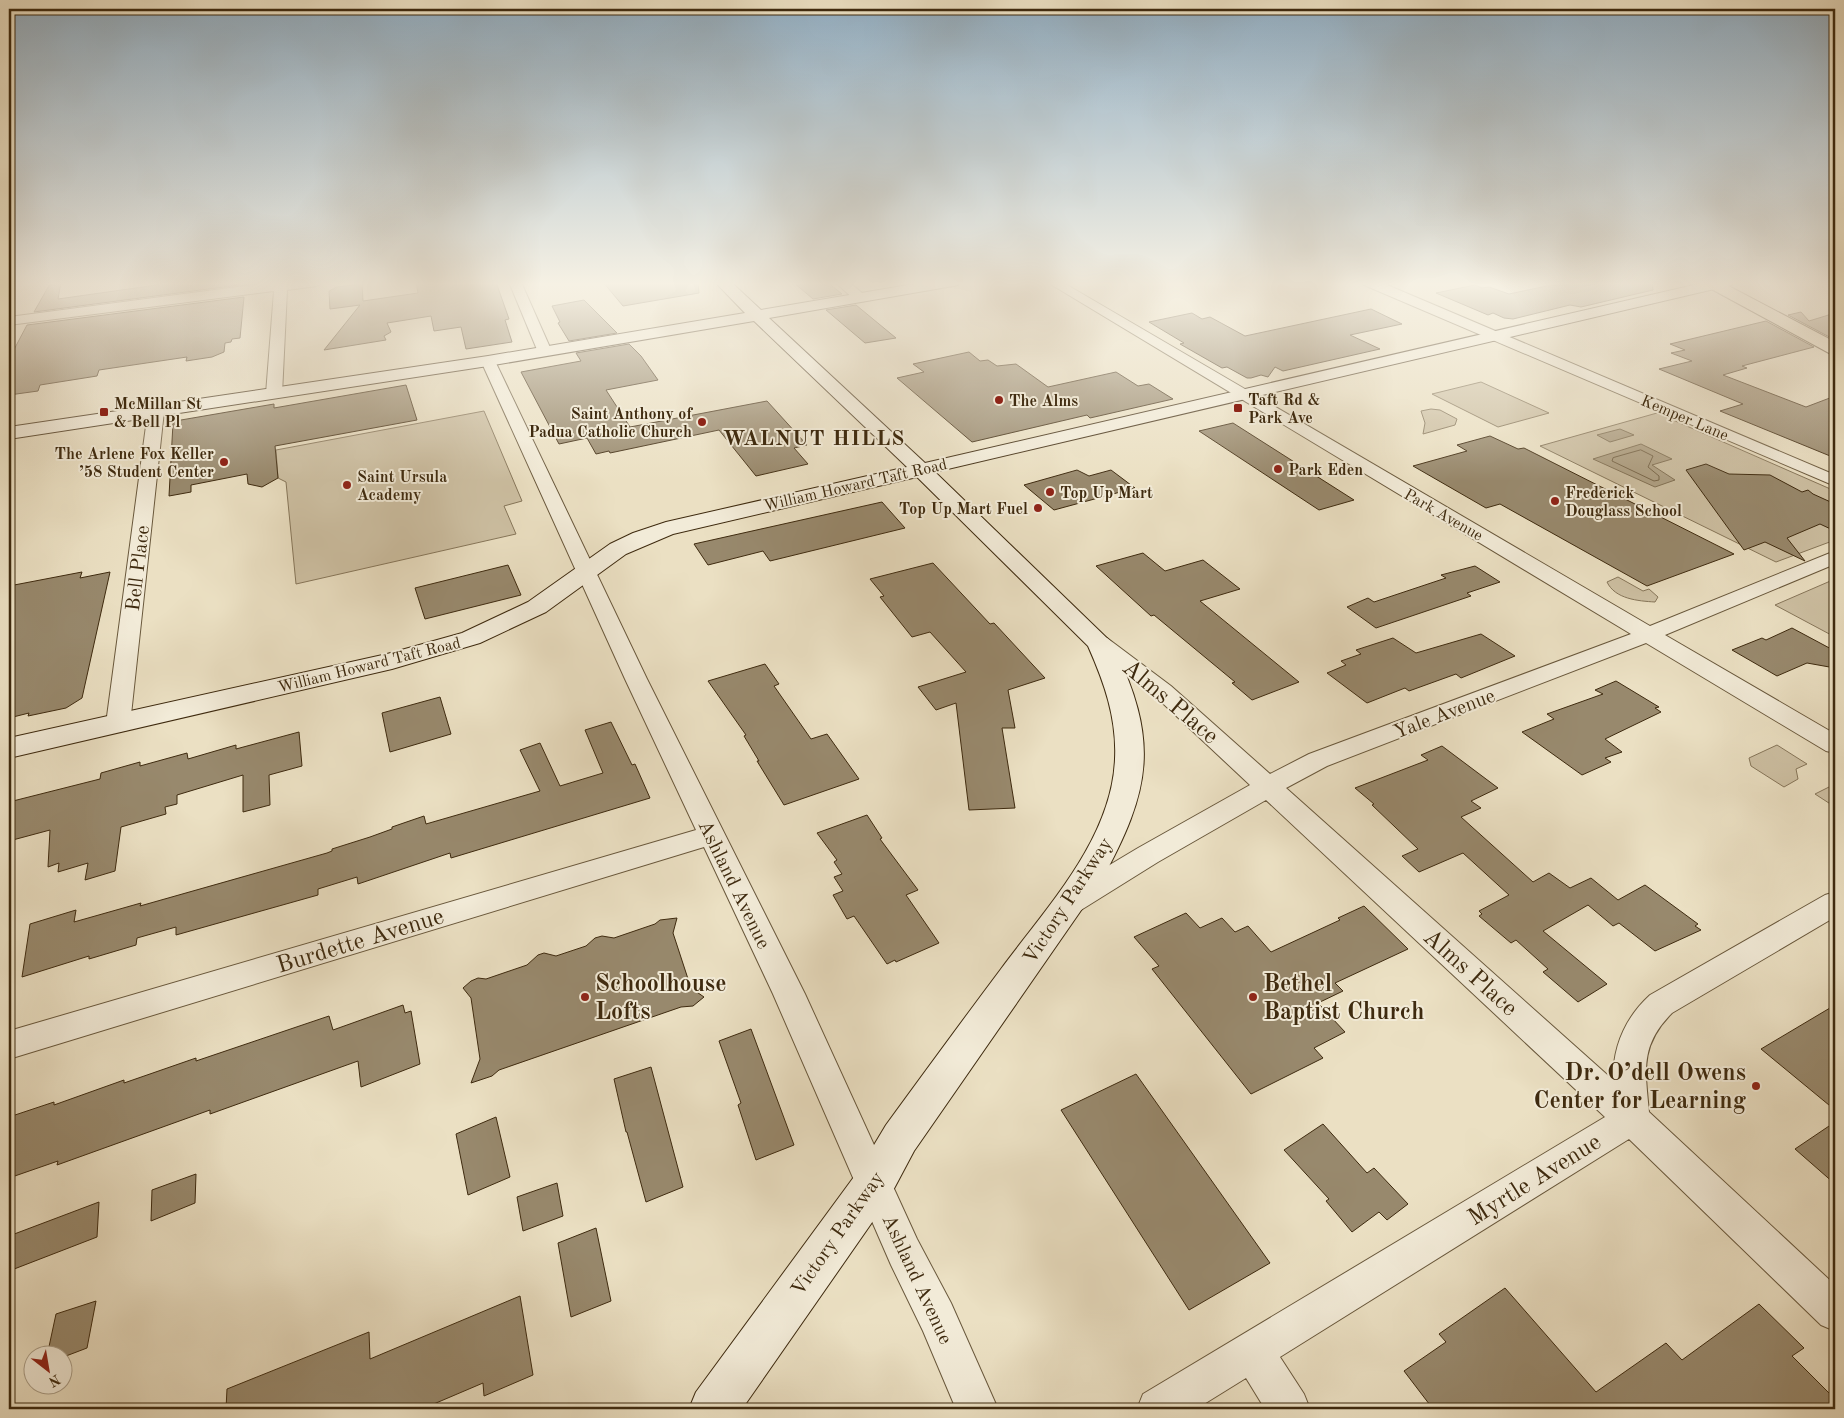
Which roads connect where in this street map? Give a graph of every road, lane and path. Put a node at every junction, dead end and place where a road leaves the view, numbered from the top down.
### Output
1 (277, 348) edge
2 (543, 348) edge
3 (568, 348) edge
4 (792, 348) edge
5 (1165, 348) edge
6 (1442, 348) edge
7 (1522, 348) edge
8 (545, 352) junction
9 (488, 362) junction
10 (274, 394) junction
11 (1244, 395) junction
12 (156, 411) junction
13 (9, 434) edge
14 (920, 469) junction
15 (1835, 481) edge
16 (1835, 557) edge
17 (587, 571) junction
18 (1649, 634) junction
19 (1099, 643) junction
20 (118, 724) junction
21 (1835, 745) edge
22 (9, 748) edge
23 (1268, 787) junction
24 (711, 835) junction
25 (1070, 903) junction
26 (1835, 903) edge
27 (9, 1045) edge
28 (1632, 1119) junction
29 (874, 1184) junction
30 (1835, 1312) edge
31 (1253, 1352) junction
32 (713, 1409) edge
33 (977, 1409) edge
34 (1158, 1409) edge
35 (1289, 1409) edge

1 - 10 street
2 - 8 street
3 - 8 street
4 - 14 street, Victory Parkway
5 - 11 street, Park Avenue
6 - 11 street, William Howard Taft Road
7 - 15 street, Kemper Lane
8 - 9 street
9 - 10 street
9 - 17 street, Ashland Avenue
10 - 12 street
11 - 14 street, William Howard Taft Road
11 - 18 street, Park Avenue
12 - 13 street
12 - 20 street, Bell Place
14 - 17 street, William Howard Taft Road
14 - 19 street, Victory Parkway
16 - 18 street, Yale Avenue
17 - 20 street, William Howard Taft Road
17 - 24 street, Ashland Avenue
18 - 21 street, Park Avenue
18 - 23 street, Yale Avenue
19 - 23 street, Alms Place
19 - 25 street, Victory Parkway
20 - 22 street, William Howard Taft Road
23 - 25 street, Yale Avenue
23 - 28 street, Alms Place
24 - 27 street, Burdette Avenue
24 - 29 street, Ashland Avenue
25 - 29 street, Victory Parkway
26 - 28 street
28 - 30 street, Alms Place
28 - 31 street, Myrtle Avenue
29 - 32 street, Victory Parkway
29 - 33 street, Ashland Avenue
31 - 34 street, Myrtle Avenue
31 - 35 street

